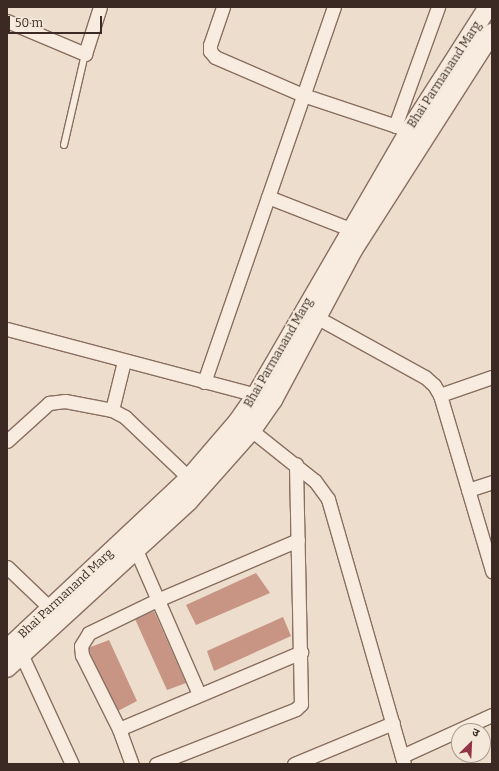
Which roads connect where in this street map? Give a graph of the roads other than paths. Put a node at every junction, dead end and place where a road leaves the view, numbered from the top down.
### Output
1 (100, 7) edge
2 (223, 7) edge
3 (334, 7) edge
4 (438, 7) edge
5 (488, 7) edge
6 (7, 22) edge
7 (492, 33) edge
8 (85, 54) junction
9 (303, 95) junction
10 (410, 131) junction
11 (64, 145) dead end
12 (268, 197) junction
13 (350, 229) junction
14 (318, 318) junction
15 (7, 329) edge
16 (124, 360) junction
17 (492, 377) edge
18 (204, 382) junction
19 (256, 395) junction
20 (440, 395) junction
21 (273, 400) junction
22 (112, 410) junction
23 (245, 425) junction
24 (7, 441) edge
25 (296, 464) junction
26 (189, 478) junction
27 (492, 482) edge
28 (468, 490) junction
29 (298, 540) junction
30 (136, 550) junction
31 (7, 567) edge
32 (492, 571) edge
33 (157, 600) junction
34 (51, 609) junction
35 (15, 652) edge
36 (302, 652) junction
37 (7, 668) edge
38 (199, 694) junction
39 (492, 715) edge
40 (393, 723) junction
41 (119, 729) junction
42 (403, 760) edge
43 (72, 764) edge
44 (132, 764) edge
45 (156, 764) edge
46 (294, 764) edge

1 - 8 street
2 - 9 street
3 - 9 street
4 - 10 street
5 - 10 street, Bhai Parmanand Marg
6 - 8 street
7 - 10 street, Bhai Parmanand Marg
8 - 11 lane
9 - 10 street
9 - 12 street
10 - 13 street, Bhai Parmanand Marg
10 - 14 street, Bhai Parmanand Marg
12 - 13 street
12 - 18 street
13 - 19 street, Bhai Parmanand Marg
14 - 20 street
14 - 21 street, Bhai Parmanand Marg
15 - 16 street
16 - 18 street
16 - 22 street
17 - 20 street
18 - 19 street
19 - 21 street
19 - 23 street, Bhai Parmanand Marg
20 - 28 street
21 - 23 street, Bhai Parmanand Marg
22 - 24 street
22 - 26 street
23 - 25 street
23 - 26 street, Bhai Parmanand Marg
23 - 30 street, Bhai Parmanand Marg
25 - 29 street
25 - 40 street
26 - 34 street, Bhai Parmanand Marg
27 - 28 street
28 - 32 street
29 - 33 street
29 - 36 street
30 - 33 street
30 - 35 street, Bhai Parmanand Marg
31 - 34 street
33 - 38 street
33 - 41 street
34 - 35 street, Bhai Parmanand Marg
35 - 37 street, Bhai Parmanand Marg
35 - 43 street
36 - 38 street
36 - 45 street
38 - 41 street
39 - 42 street
40 - 42 street
40 - 46 street
41 - 44 street

